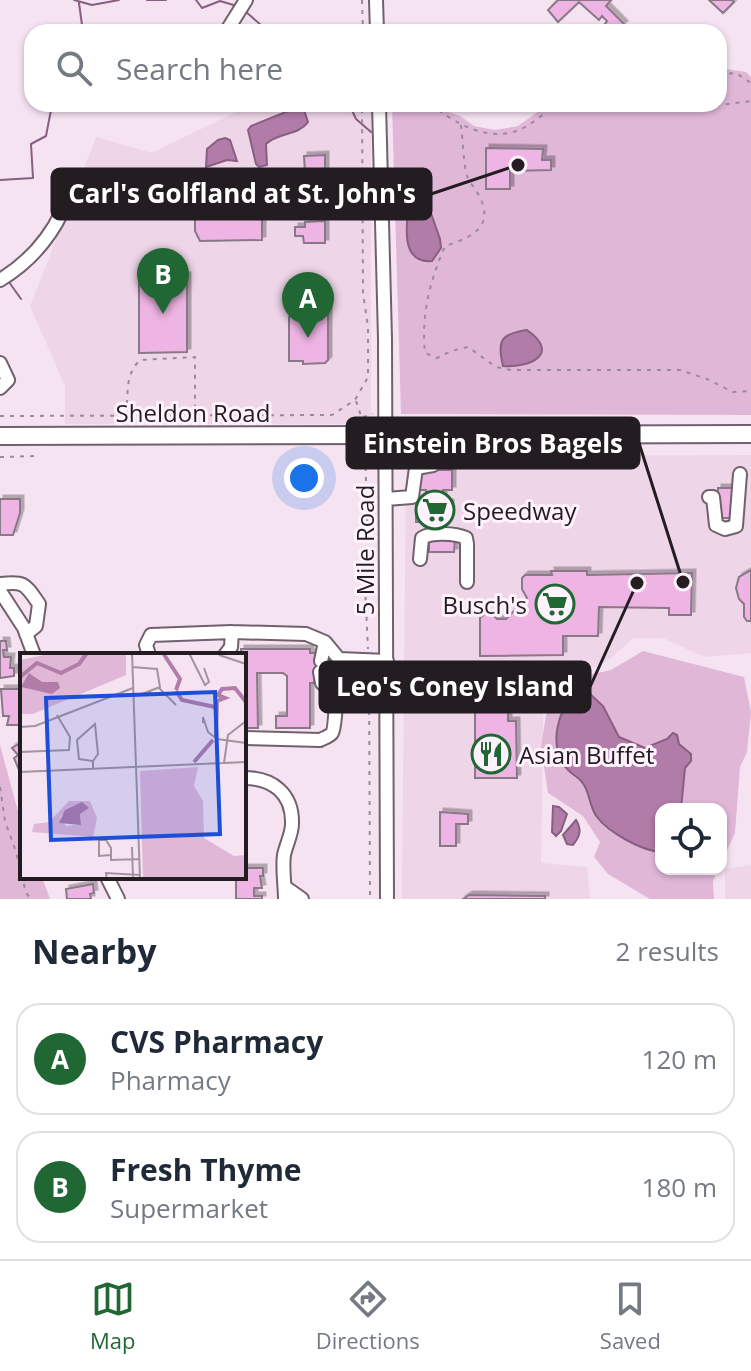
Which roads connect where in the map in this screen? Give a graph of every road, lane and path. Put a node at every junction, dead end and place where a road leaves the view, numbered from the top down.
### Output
1 (246, 0) edge
2 (362, 0) edge
3 (376, 0) edge
4 (231, 24) edge
5 (363, 24) edge
6 (377, 24) edge
7 (727, 74) edge
8 (751, 83) edge
9 (751, 101) edge
10 (727, 104) edge
11 (362, 112) edge
12 (379, 112) edge
13 (442, 112) edge
14 (545, 112) edge
15 (461, 125) junction
16 (62, 212) dead end
17 (0, 280) edge
18 (0, 363) edge
19 (0, 388) edge
20 (751, 391) edge
21 (355, 400) junction
22 (373, 414) dead end
23 (126, 415) junction
24 (195, 415) junction
25 (0, 416) edge
26 (362, 417) junction
27 (364, 422) dead end
28 (751, 434) edge
29 (0, 436) edge
30 (434, 436) junction
31 (386, 437) junction
32 (365, 448) dead end
33 (38, 456) dead end
34 (0, 457) edge
35 (740, 474) dead end
36 (709, 497) dead end
37 (386, 499) junction
38 (420, 559) dead end
39 (467, 582) dead end
40 (0, 584) edge
41 (0, 591) edge
42 (232, 632) junction
43 (26, 634) junction
44 (325, 642) junction
45 (33, 653) edge
46 (148, 653) edge
47 (226, 653) edge
48 (339, 659) junction
49 (387, 661) junction
50 (369, 662) junction
51 (335, 689) junction
52 (246, 738) edge
53 (246, 778) edge
54 (0, 787) edge
55 (20, 868) edge
56 (23, 879) edge
57 (108, 879) edge
58 (285, 893) edge
59 (31, 899) edge
60 (118, 899) edge
61 (302, 899) edge
62 (370, 899) edge
63 (387, 899) edge

1 - 4 street
2 - 5 path
3 - 6 street
7 - 8 path
9 - 10 path
11 - 21 path
12 - 31 street, 5 Mile Road
13 - 15 path
14 - 15 path
15 - 20 path
16 - 17 street
18 - 19 street
21 - 24 path
21 - 26 path
22 - 26 path
23 - 24 path
23 - 24 path
23 - 25 path
26 - 27 path
28 - 30 main road, Sheldon Road
29 - 31 main road, Sheldon Road
30 - 31 main road, Sheldon Road
30 - 37 street
31 - 37 street, 5 Mile Road
32 - 50 path
33 - 34 path
35 - 36 street
37 - 49 street, 5 Mile Road
38 - 39 street
40 - 43 street
41 - 43 street
42 - 44 street
42 - 46 street
42 - 47 street
43 - 45 street
44 - 48 street
44 - 51 street
48 - 50 street
48 - 51 street
49 - 50 street
49 - 63 street, 5 Mile Road
50 - 62 path
51 - 52 street
53 - 58 street
54 - 55 path
56 - 59 path
57 - 60 street
58 - 61 street

